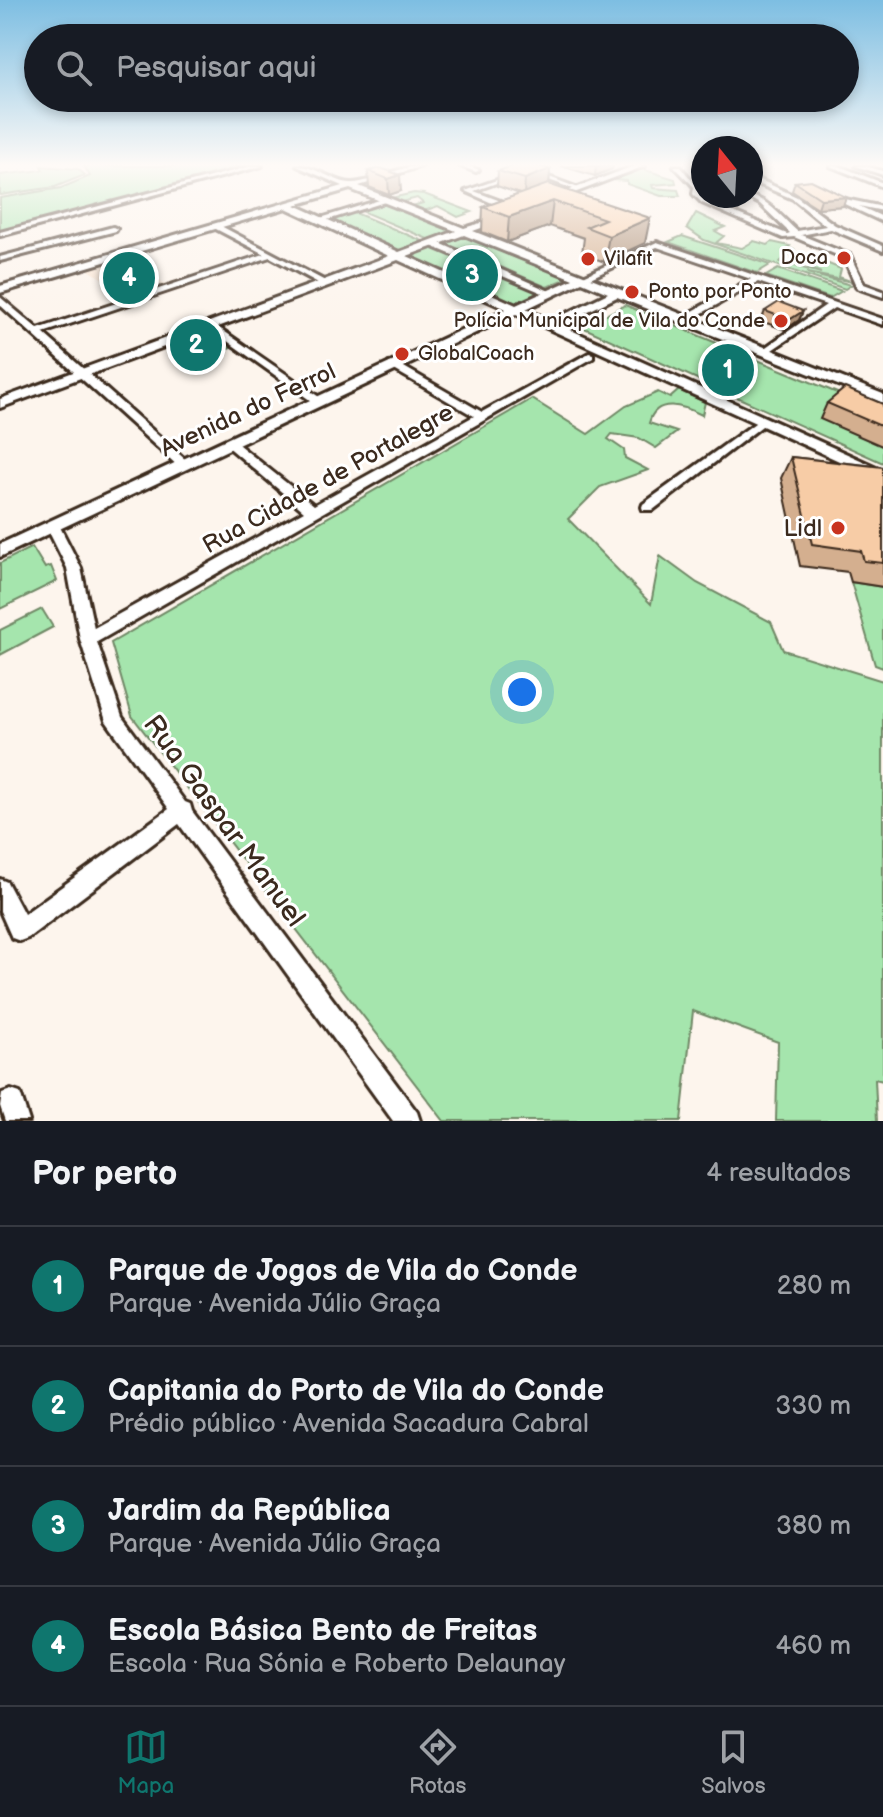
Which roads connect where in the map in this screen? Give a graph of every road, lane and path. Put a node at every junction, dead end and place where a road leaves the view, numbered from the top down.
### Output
1 (242, 218) edge
2 (314, 218) edge
3 (324, 218) edge
4 (433, 218) edge
5 (499, 218) edge
6 (742, 218) edge
7 (775, 218) edge
8 (821, 218) edge
9 (56, 219) joint
10 (318, 220) junction
11 (217, 226) junction
12 (832, 227) junction
13 (113, 229) dead end
14 (465, 231) junction
15 (0, 234) edge
16 (795, 234) junction
17 (80, 238) junction
18 (883, 239) edge
19 (869, 242) junction
20 (432, 243) junction
21 (883, 249) edge
22 (271, 254) junction
23 (398, 256) junction
24 (0, 259) edge
25 (583, 278) junction
26 (757, 279) junction
27 (325, 283) junction
28 (0, 290) edge
29 (548, 292) junction
30 (616, 293) junction
31 (883, 294) edge
32 (0, 300) edge
33 (833, 305) junction
34 (514, 309) junction
35 (685, 319) junction
36 (883, 322) edge
37 (551, 325) junction
38 (212, 326) junction
39 (37, 332) junction
40 (766, 351) junction
41 (589, 356) dead end
42 (393, 365) junction
43 (83, 374) junction
44 (883, 399) edge
45 (318, 401) junction
46 (0, 404) edge
47 (483, 417) junction
48 (762, 421) junction
49 (230, 443) junction
50 (183, 464) junction
51 (883, 476) edge
52 (648, 507) dead end
53 (314, 512) junction
54 (53, 526) junction
55 (1, 549) edge
56 (88, 639) junction
57 (183, 810) junction
58 (0, 889) edge
59 (408, 1121) edge

1 - 11 street
2 - 10 street
3 - 10 street
4 - 14 street
5 - 14 street
6 - 16 street
7 - 16 street
8 - 12 street
9 - 15 street
9 - 17 street
10 - 23 street
11 - 22 street
11 - 28 street
12 - 16 street
12 - 19 street
13 - 17 street
14 - 20 street
14 - 25 street
16 - 31 street
17 - 24 street
18 - 19 street
19 - 21 street
20 - 23 street
20 - 29 street
22 - 27 street
22 - 39 street
23 - 27 street
23 - 34 street
25 - 26 street
25 - 29 street, Avenida do Ferrol
25 - 30 street
26 - 33 street
26 - 35 street
27 - 38 street
29 - 34 street, Avenida do Ferrol
30 - 35 street
30 - 37 street
32 - 39 street
33 - 36 street
33 - 40 street
34 - 37 street
34 - 42 street, Avenida do Ferrol
35 - 40 street
37 - 48 street
38 - 43 street
38 - 45 street
39 - 43 street
40 - 44 street
41 - 47 street, Rua Cidade de Portalegre
42 - 45 street, Avenida do Ferrol
42 - 47 street
43 - 46 street
43 - 50 street
45 - 49 street, Avenida do Ferrol
47 - 53 street, Rua Cidade de Portalegre
48 - 51 street
48 - 52 street
49 - 50 street, Avenida do Ferrol
49 - 53 street
50 - 54 street, Avenida do Ferrol
53 - 56 street, Rua Cidade de Portalegre
54 - 55 street, Avenida do Ferrol
54 - 56 street, Rua Gaspar Manuel
56 - 57 street, Rua Gaspar Manuel
57 - 58 street
57 - 59 street, Rua Gaspar Manuel

